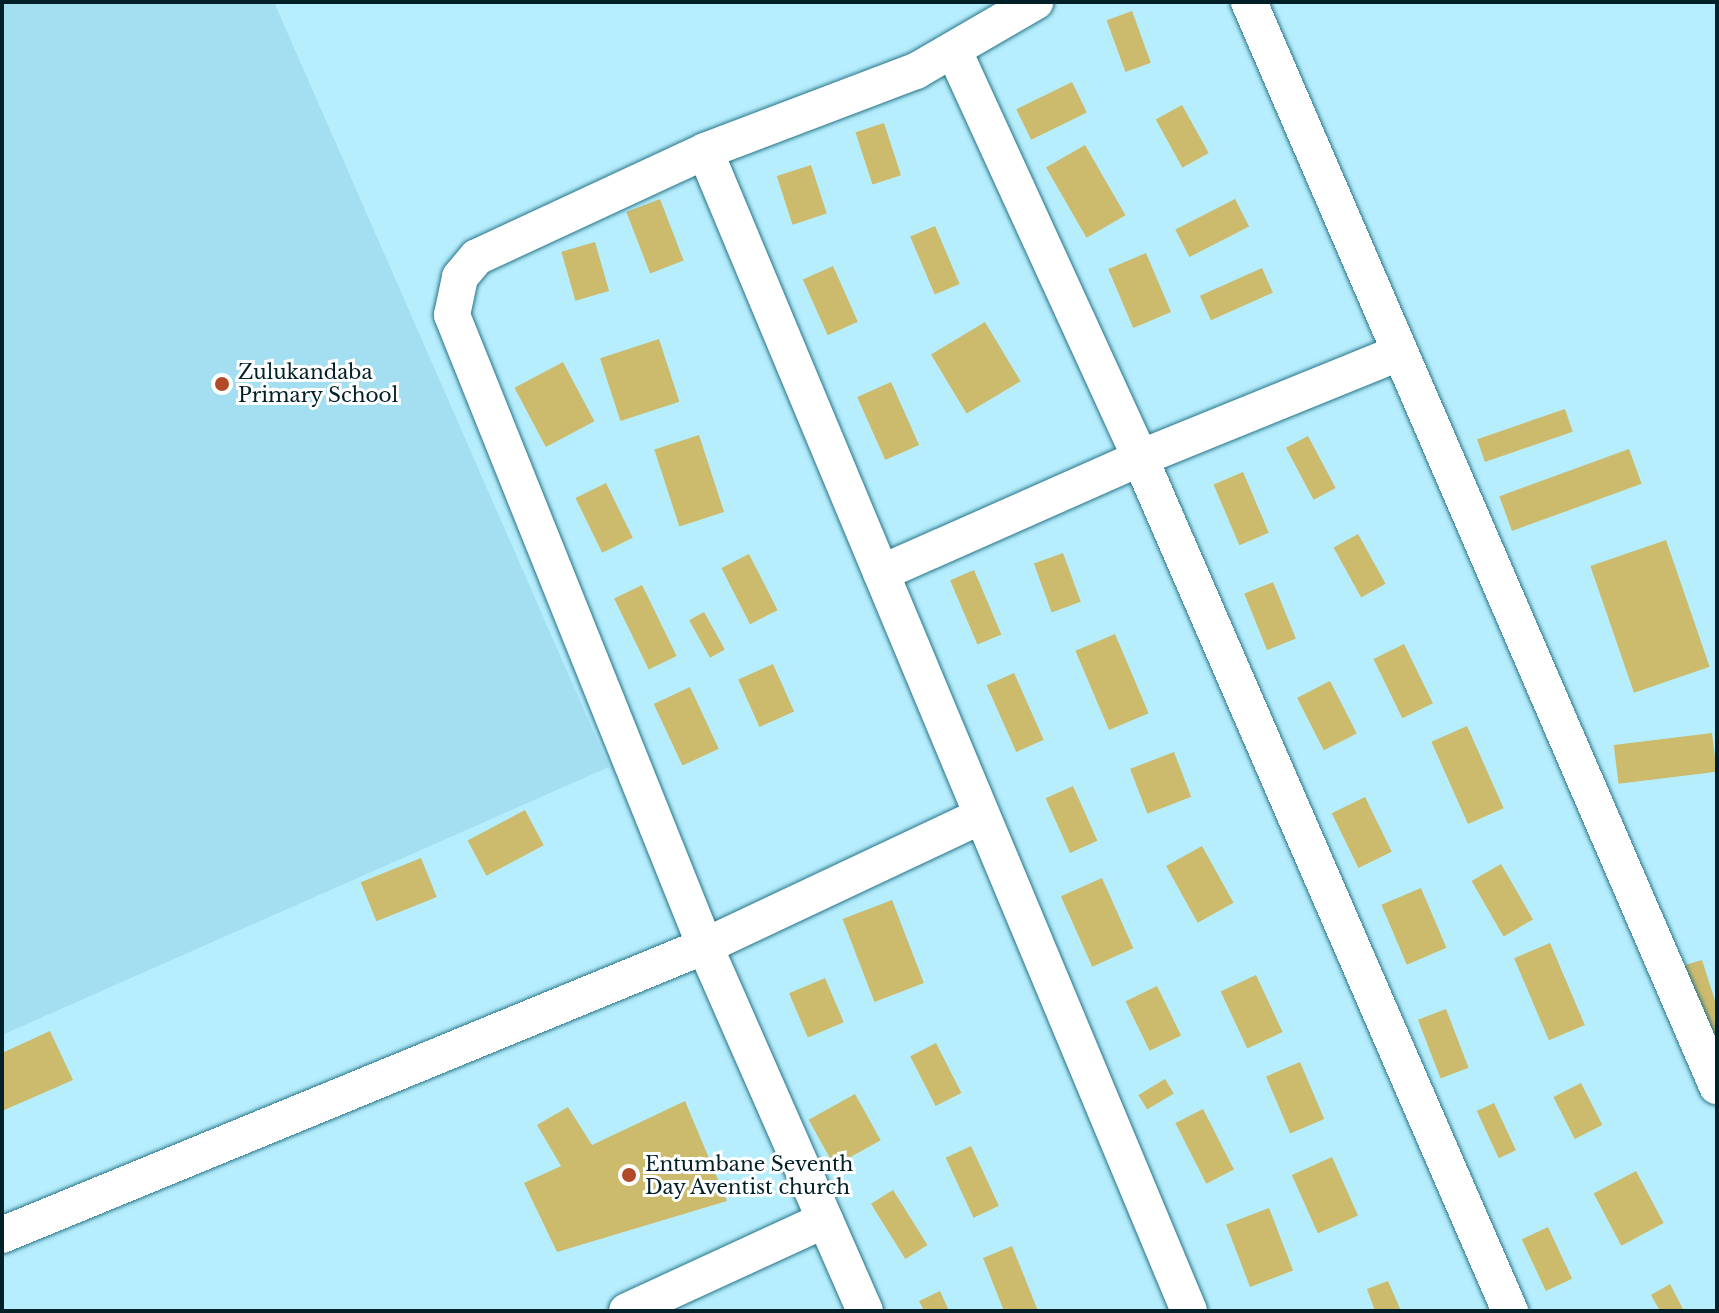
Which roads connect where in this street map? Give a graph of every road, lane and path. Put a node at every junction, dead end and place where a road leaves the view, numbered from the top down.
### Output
1 (1035, 2) edge
2 (1249, 2) edge
3 (954, 51) junction
4 (705, 151) junction
5 (1399, 353) junction
6 (1140, 458) junction
7 (881, 573) junction
8 (979, 817) junction
9 (705, 946) junction
10 (1717, 1086) edge
11 (825, 1220) junction
12 (2, 1235) edge
13 (627, 1311) edge
14 (865, 1311) edge
15 (1189, 1311) edge
16 (1510, 1311) edge

1 - 3 street
2 - 5 street
3 - 4 street
3 - 6 street
4 - 7 street
4 - 9 street
5 - 6 street
5 - 10 street
6 - 7 street
6 - 16 street
7 - 8 street
8 - 9 street
8 - 15 street
9 - 11 street
9 - 12 street
11 - 13 street
11 - 14 street

